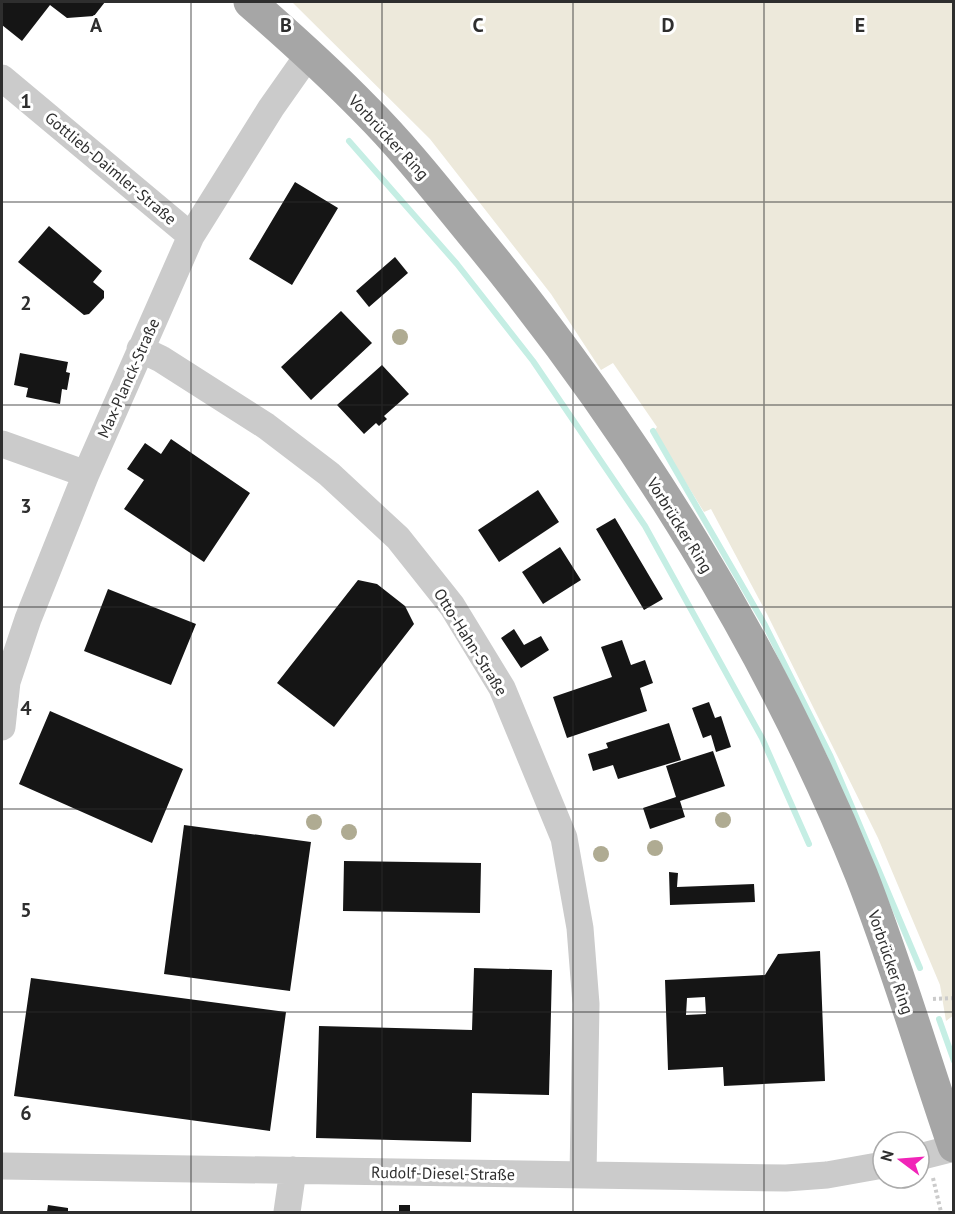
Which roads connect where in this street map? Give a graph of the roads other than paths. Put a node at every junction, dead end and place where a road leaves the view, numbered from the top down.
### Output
1 (250, 2) edge
2 (309, 54) junction
3 (2, 78) edge
4 (191, 236) junction
5 (140, 349) junction
6 (2, 444) edge
7 (86, 474) junction
8 (2, 727) edge
9 (954, 1147) edge
10 (931, 1154) edge
11 (2, 1166) edge
12 (871, 1167) edge
13 (293, 1170) junction
14 (583, 1175) junction
15 (287, 1212) edge

1 - 2 main road, Vorbrücker Ring
2 - 4 street, Max-Planck-Straße
2 - 9 main road, Vorbrücker Ring
3 - 4 street, Gottlieb-Daimler-Straße
4 - 5 street, Max-Planck-Straße
5 - 7 street, Max-Planck-Straße
5 - 14 street, Otto-Hahn-Straße
6 - 7 street
7 - 8 street, Max-Planck-Straße
9 - 10 street
11 - 13 street, Rudolf-Diesel-Straße
12 - 14 street, Rudolf-Diesel-Straße
13 - 14 street, Rudolf-Diesel-Straße
13 - 15 street

